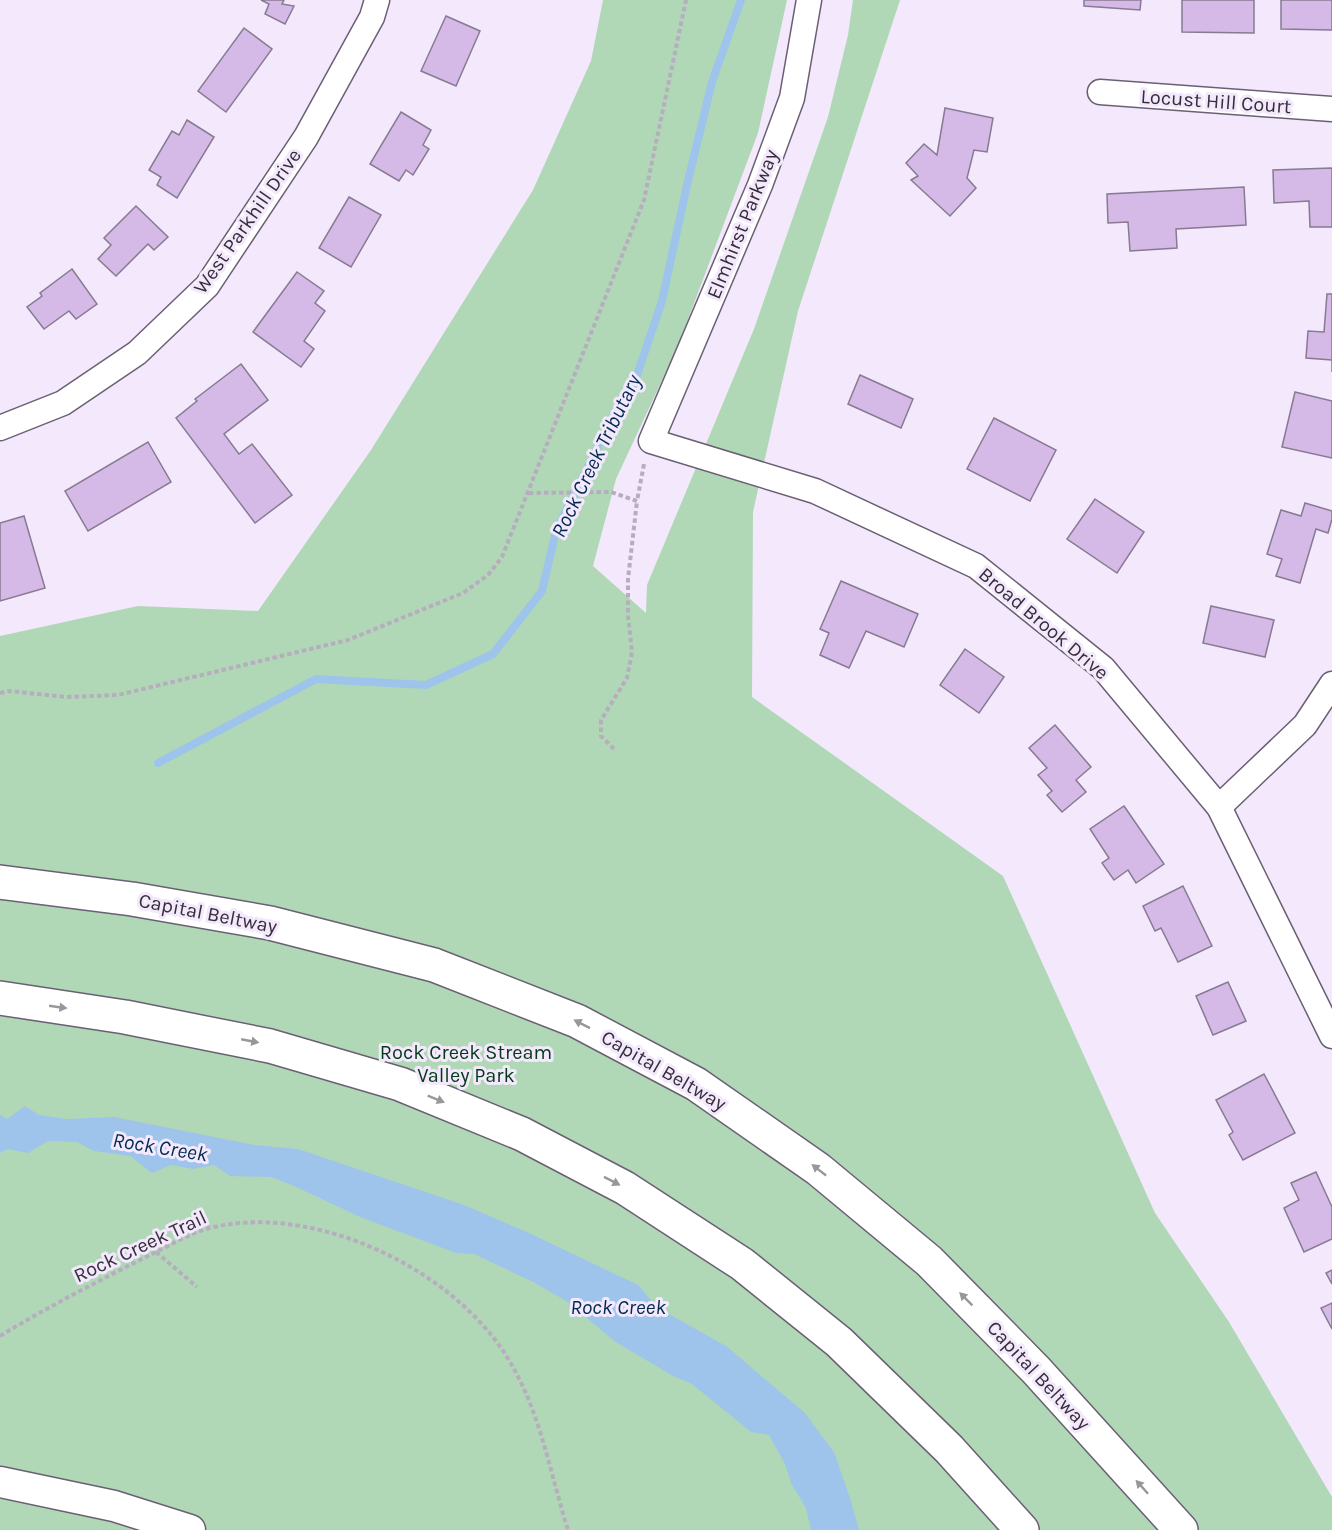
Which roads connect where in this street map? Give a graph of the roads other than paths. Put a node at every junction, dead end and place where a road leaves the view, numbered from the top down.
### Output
1 (377, 0) edge
2 (809, 0) edge
3 (1100, 93) dead end
4 (1332, 109) edge
5 (0, 428) edge
6 (651, 441) joint
7 (1332, 684) edge
8 (1219, 807) junction
9 (0, 882) edge
10 (0, 998) edge
11 (1332, 1036) edge
12 (0, 1482) edge
13 (190, 1530) edge
14 (1022, 1530) edge
15 (1181, 1530) edge

1 - 5 street, West Parkhill Drive
2 - 6 street, Elmhirst Parkway
3 - 4 street, Locust Hill Court
6 - 8 street, Broad Brook Drive
7 - 8 street
8 - 11 street, Broad Brook Drive
15 -> 9 highway, Capital Beltway
10 -> 14 highway
12 - 13 street

